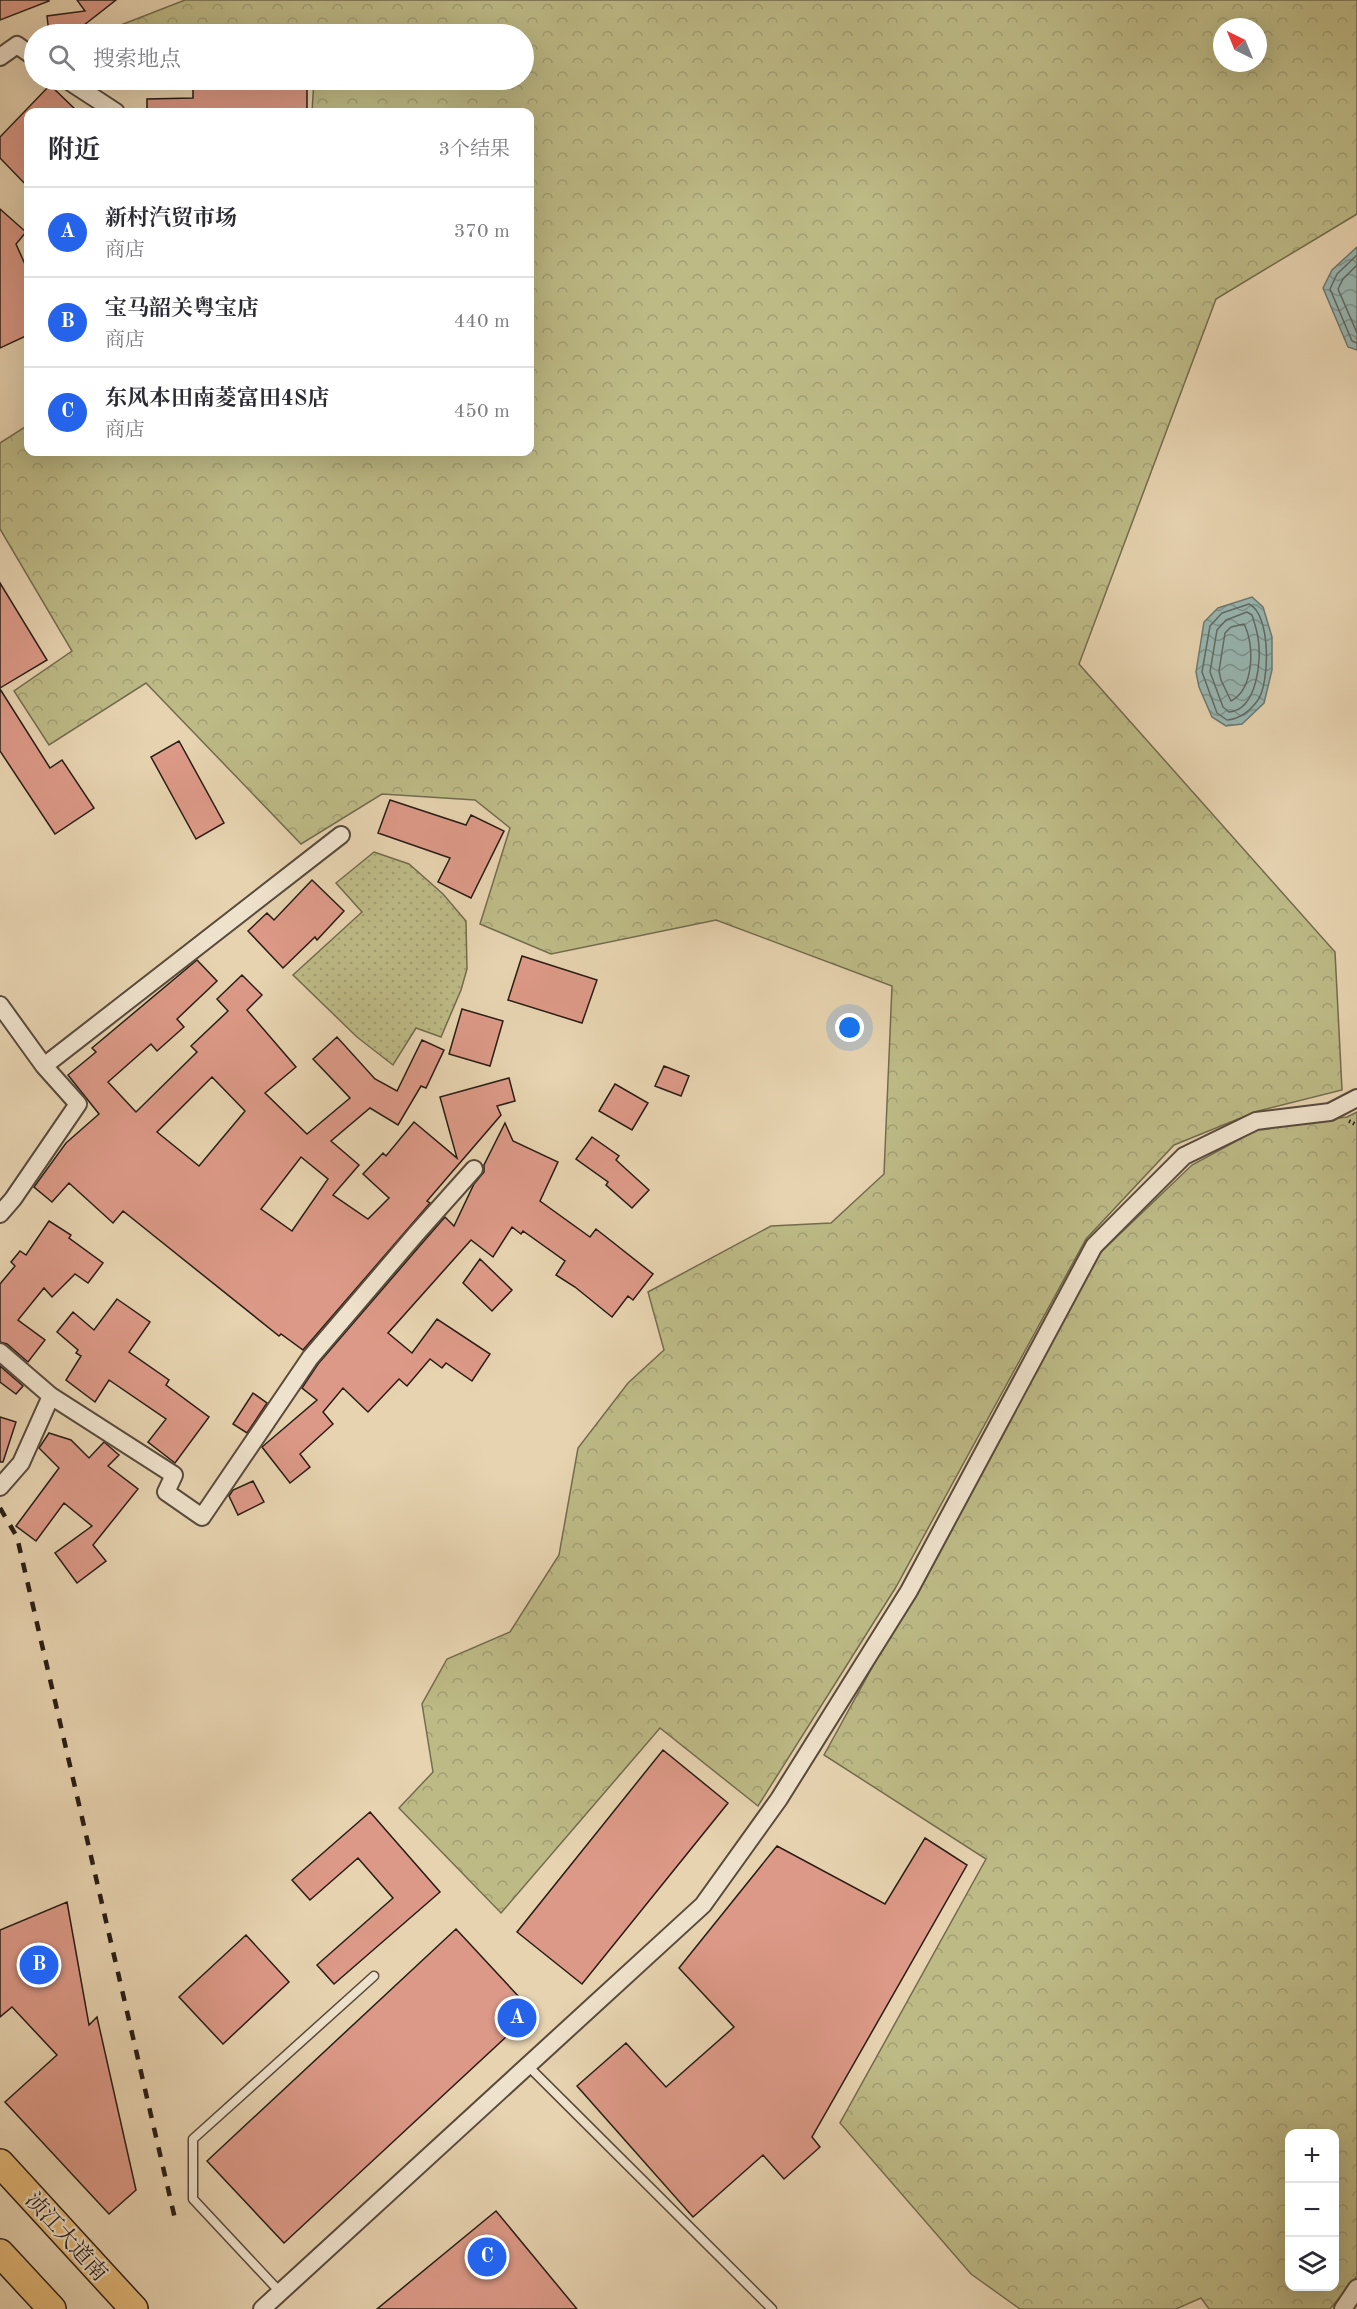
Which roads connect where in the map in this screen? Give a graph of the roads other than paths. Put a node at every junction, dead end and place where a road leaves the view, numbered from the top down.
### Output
1 (24, 50) edge
2 (0, 57) edge
3 (82, 90) edge
4 (110, 108) edge
5 (341, 836) dead end
6 (0, 1005) edge
7 (44, 1066) junction
8 (1357, 1098) edge
9 (474, 1169) dead end
10 (0, 1214) edge
11 (0, 1352) edge
12 (51, 1396) junction
13 (0, 1487) edge
14 (374, 1976) dead end
15 (528, 2066) junction
16 (0, 2163) edge
17 (0, 2253) edge
18 (1357, 2288) edge
19 (280, 2292) junction
20 (52, 2309) edge
21 (134, 2309) edge
22 (262, 2309) edge
23 (772, 2309) edge
24 (1342, 2309) edge

1 - 2 street
3 - 4 street
5 - 7 street
6 - 7 street
7 - 10 street
8 - 15 street
9 - 12 street
11 - 12 street
12 - 13 street
14 - 19 lane
15 - 19 street
15 - 23 lane
16 - 21 main road, 浈江大道南
17 - 20 main road
18 - 24 street
19 - 22 street

